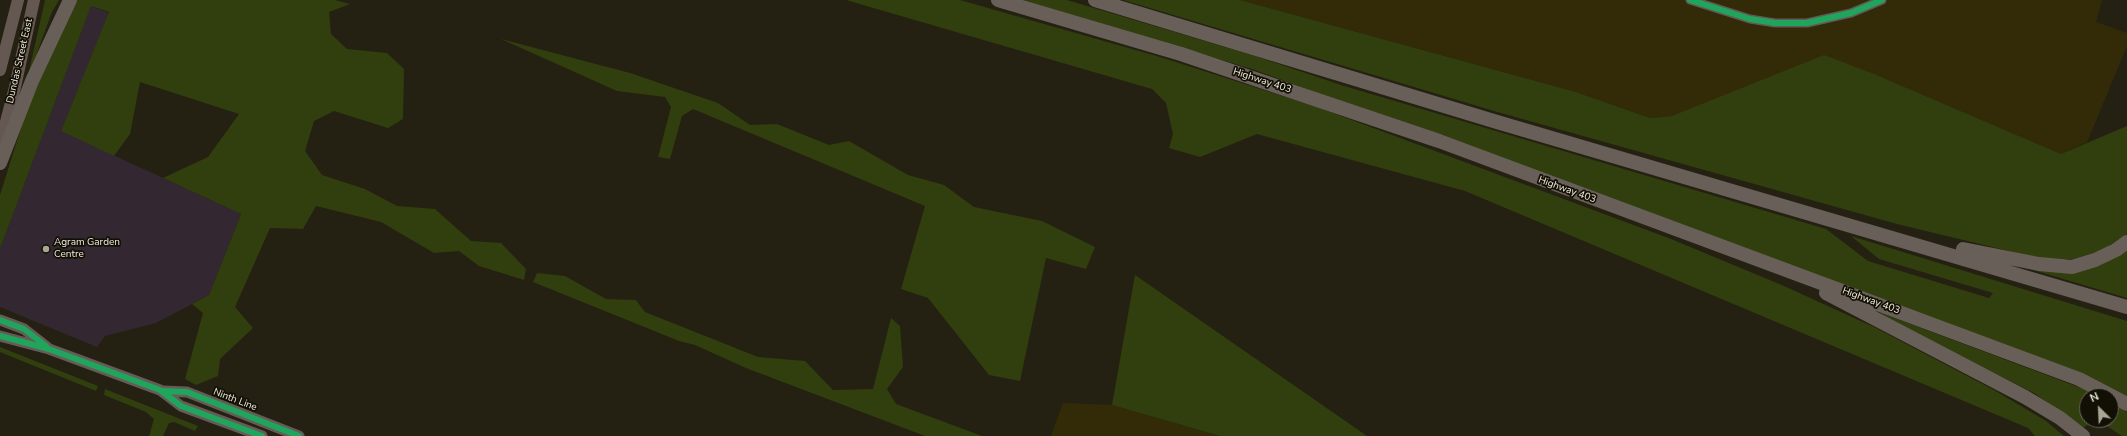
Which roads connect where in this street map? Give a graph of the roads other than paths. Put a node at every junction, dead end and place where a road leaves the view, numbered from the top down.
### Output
1 (18, 0) edge
2 (34, 0) edge
3 (70, 0) edge
4 (998, 0) edge
5 (1094, 0) edge
6 (1690, 0) edge
7 (1882, 0) edge
8 (0, 70) edge
9 (0, 145) edge
10 (0, 163) edge
11 (1865, 230) junction
12 (2127, 242) edge
13 (1785, 271) junction
14 (2127, 307) edge
15 (0, 320) edge
16 (0, 336) edge
17 (49, 349) junction
18 (163, 391) junction
19 (2127, 404) edge
20 (262, 436) edge
21 (299, 436) edge
22 (2083, 436) edge

1 - 8 main road, Dundas Street East
2 - 9 main road, Dundas Street East
3 - 10 highway
4 - 13 highway, Highway 403
5 - 11 highway
6 - 7 street
11 - 12 highway
11 - 14 highway
13 - 19 highway, Highway 403
13 - 22 highway
15 - 17 main road, Ninth Line
16 - 17 main road, Ninth Line
17 - 18 main road, Ninth Line
18 - 20 main road, Ninth Line
18 - 21 main road, Ninth Line

